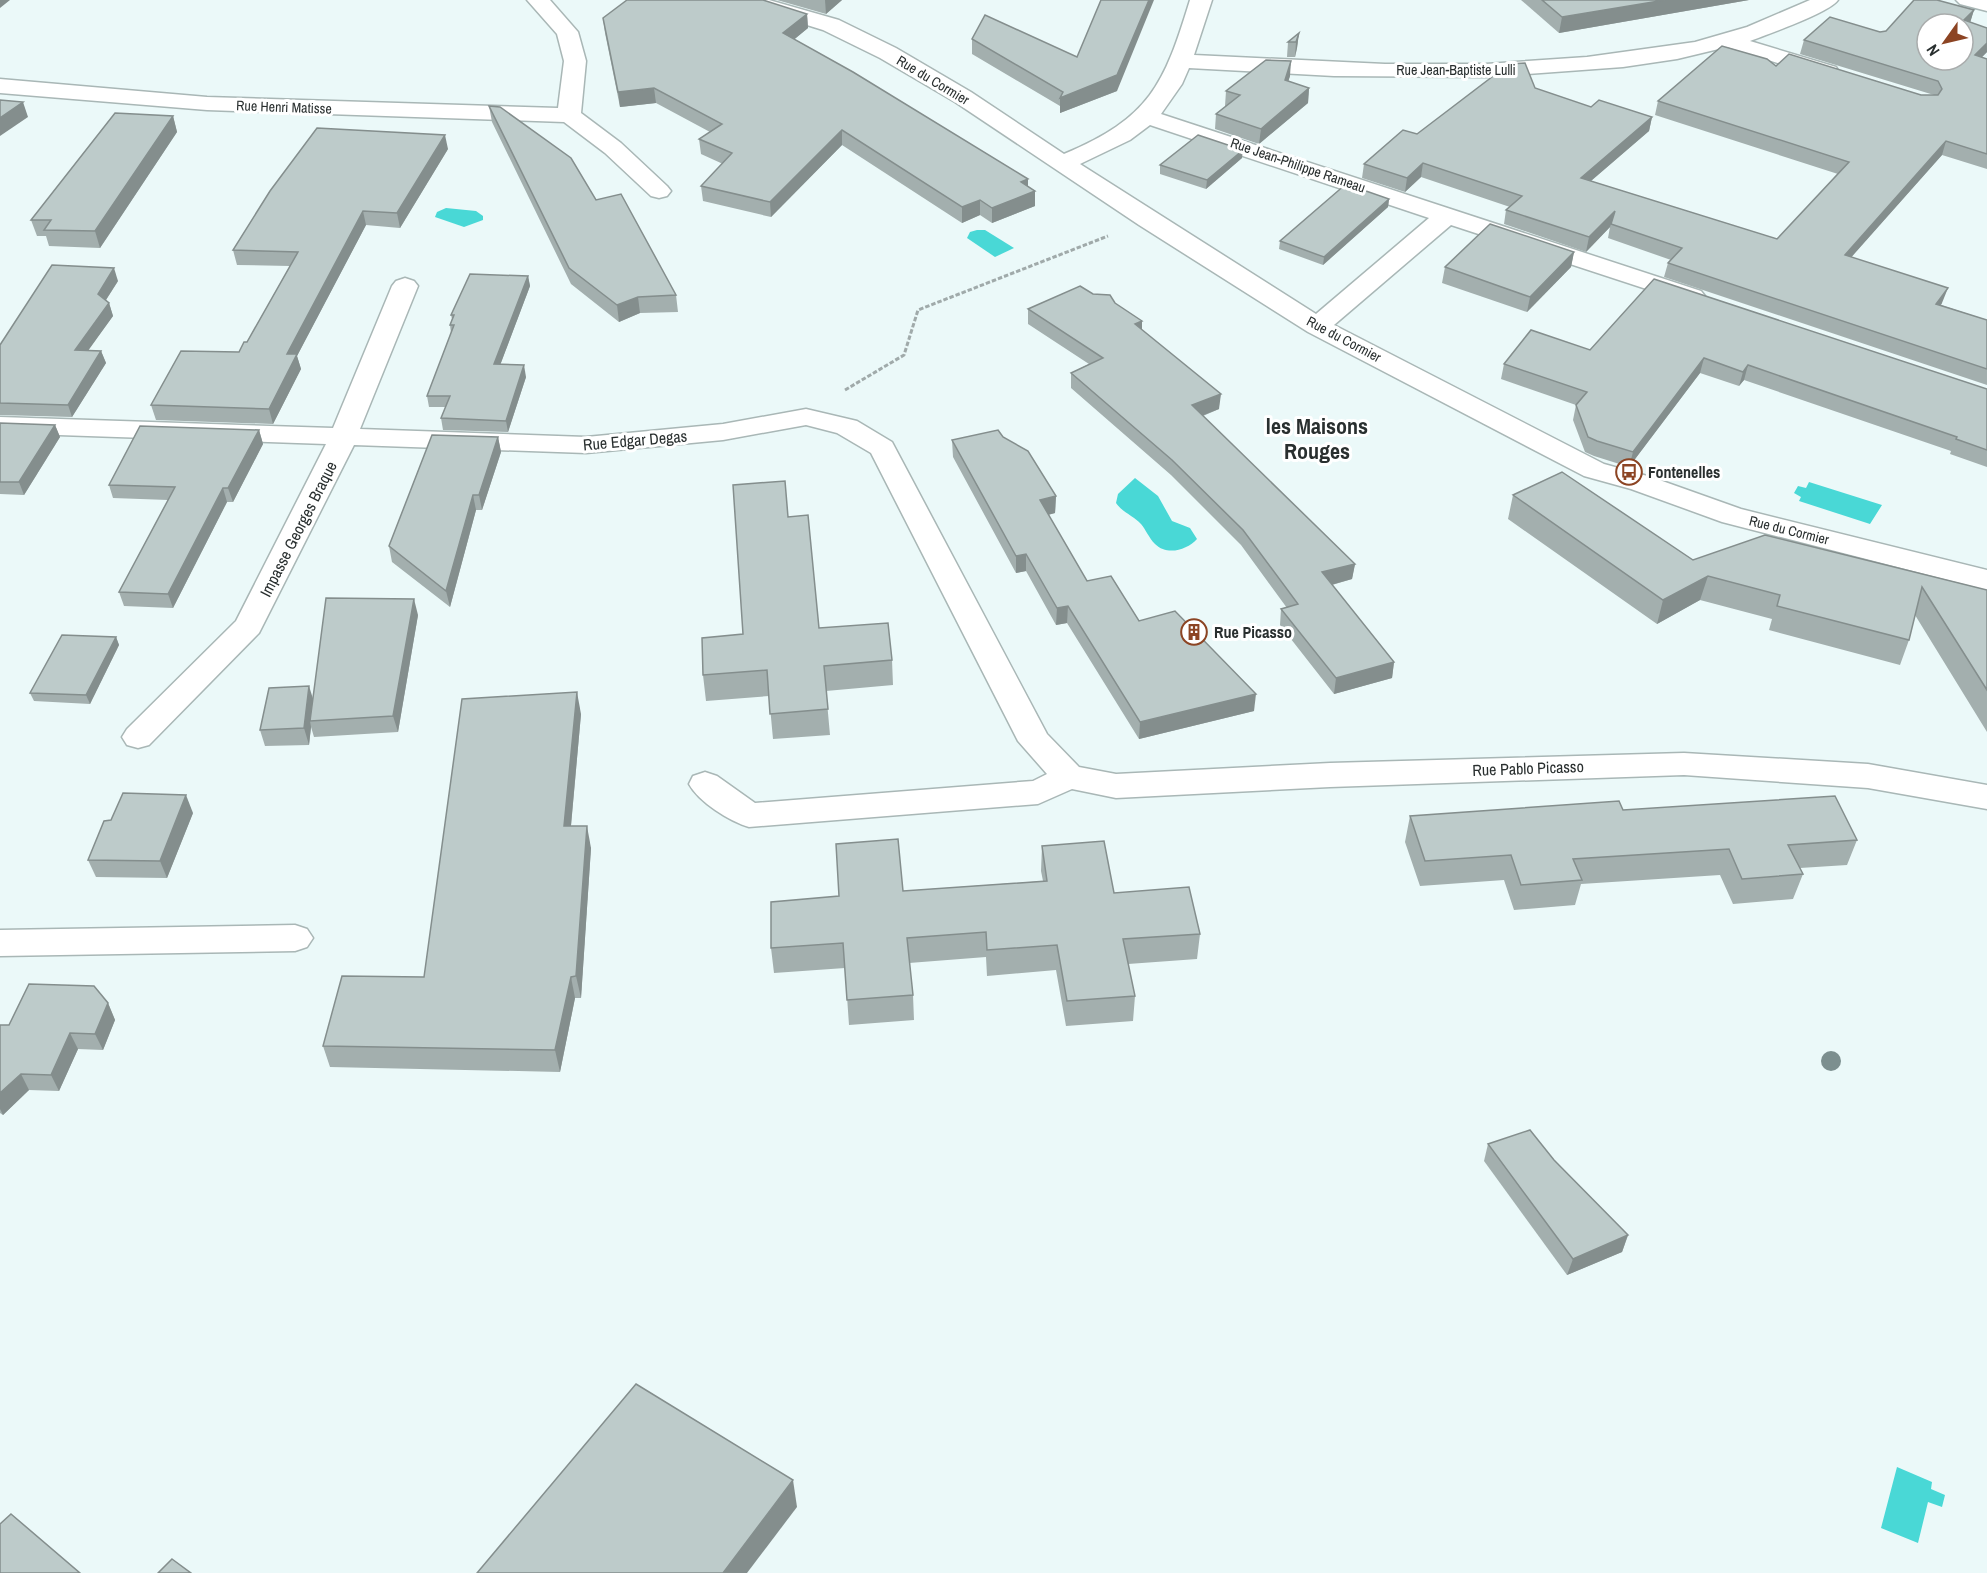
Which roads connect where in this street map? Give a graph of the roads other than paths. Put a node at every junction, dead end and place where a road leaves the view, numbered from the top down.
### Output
1 (538, 0) edge
2 (747, 0) edge
3 (1200, 0) edge
4 (1827, 0) edge
5 (1967, 0) edge
6 (1987, 5) edge
7 (1729, 40) junction
8 (1183, 61) junction
9 (1848, 78) edge
10 (0, 86) edge
11 (569, 115) junction
12 (1148, 117) junction
13 (1063, 163) junction
14 (658, 191) dead end
15 (1447, 214) junction
16 (405, 286) dead end
17 (1717, 304) edge
18 (1317, 326) junction
19 (0, 425) edge
20 (342, 436) junction
21 (1987, 580) edge
22 (138, 737) dead end
23 (1069, 777) junction
24 (705, 784) dead end
25 (1987, 797) edge
26 (295, 938) dead end
27 (0, 943) edge

1 - 11 street
2 - 13 street, Rue du Cormier
3 - 8 street
4 - 7 street, Rue Jean-Baptiste Lulli
5 - 6 street
7 - 8 street, Rue Jean-Baptiste Lulli
7 - 9 street
8 - 12 street
10 - 11 street, Rue Henri Matisse
11 - 14 street
12 - 13 street
12 - 15 street, Rue Jean-Philippe Rameau
13 - 18 street, Rue du Cormier
15 - 17 street, Rue Jean-Philippe Rameau
15 - 18 street
16 - 20 street, Impasse Georges Braque
18 - 21 street, Rue du Cormier
19 - 20 street, Rue Edgar Degas
20 - 22 street, Impasse Georges Braque
20 - 23 street, Rue Edgar Degas
23 - 24 street
23 - 25 street, Rue Pablo Picasso
26 - 27 street

